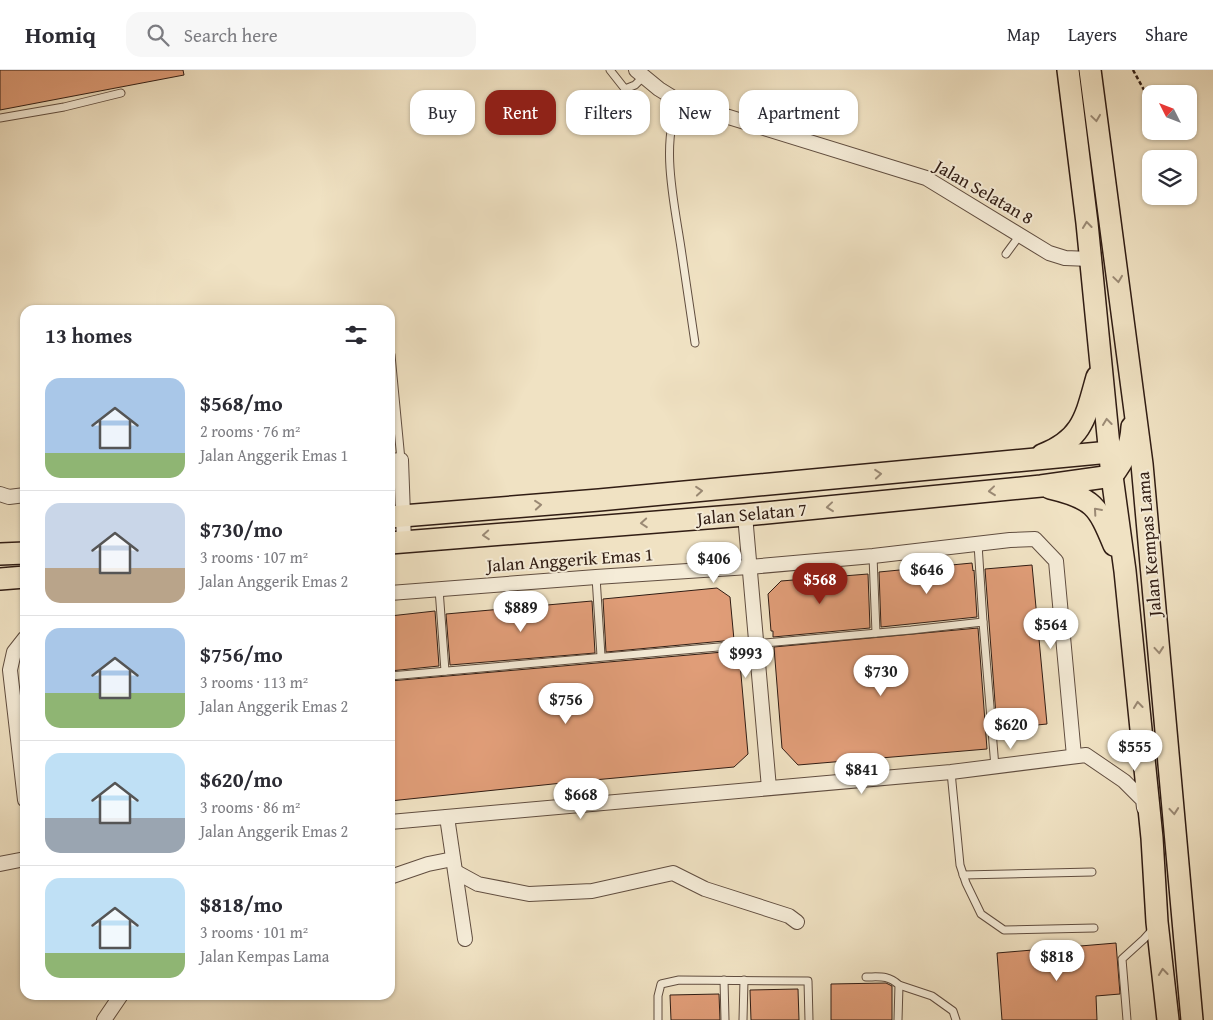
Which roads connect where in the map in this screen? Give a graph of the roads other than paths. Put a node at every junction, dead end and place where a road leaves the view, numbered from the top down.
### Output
1 (610, 70) edge
2 (1068, 70) edge
3 (1090, 70) edge
4 (639, 73) edge
5 (663, 90) edge
6 (121, 93) dead end
7 (729, 117) edge
8 (0, 118) edge
9 (670, 135) edge
10 (1020, 234) junction
11 (1006, 254) dead end
12 (1090, 260) junction
13 (695, 343) dead end
14 (1100, 366) junction
15 (1130, 366) junction
16 (395, 460) edge
17 (1030, 460) junction
18 (1115, 463) junction
19 (1041, 486) junction
20 (0, 494) edge
21 (20, 496) edge
22 (745, 515) junction
23 (397, 516) edge
24 (397, 542) edge
25 (978, 544) junction
26 (1150, 552) junction
27 (20, 553) edge
28 (0, 554) edge
29 (873, 556) junction
30 (749, 567) junction
31 (1125, 570) junction
32 (596, 576) junction
33 (20, 577) edge
34 (0, 579) edge
35 (439, 589) junction
36 (395, 593) edge
37 (983, 622) junction
38 (876, 633) junction
39 (757, 643) junction
40 (20, 644) edge
41 (601, 656) junction
42 (445, 671) junction
43 (395, 676) edge
44 (1074, 756) junction
45 (20, 757) edge
46 (995, 767) junction
47 (951, 772) junction
48 (770, 788) junction
49 (447, 817) junction
50 (395, 822) edge
51 (1152, 838) junction
52 (20, 860) edge
53 (0, 864) edge
54 (455, 865) junction
55 (1092, 872) dead end
56 (395, 875) edge
57 (963, 875) junction
58 (797, 922) dead end
59 (1158, 922) junction
60 (1094, 928) dead end
61 (465, 939) dead end
62 (866, 977) dead end
63 (724, 980) junction
64 (744, 980) junction
65 (899, 985) junction
66 (118, 1000) edge
67 (104, 1020) edge
68 (658, 1020) edge
69 (725, 1020) edge
70 (744, 1020) edge
71 (809, 1020) edge
72 (898, 1020) edge
73 (956, 1020) edge
74 (1127, 1020) edge
75 (1168, 1020) edge
76 (1192, 1020) edge

1 - 4 lane
12 -> 2 main road, Jalan Kempas Lama
3 -> 15 main road, Jalan Kempas Lama
4 - 5 street, Jalan Selatan 8
6 - 8 lane
7 - 10 street, Jalan Selatan 8
9 - 13 lane
10 - 11 lane
10 - 12 street, Jalan Selatan 8
12 - 14 main road, Jalan Kempas Lama
14 - 17 main road
18 -> 14 main road, Jalan Kempas Lama
15 - 18 main road
15 - 26 main road, Jalan Kempas Lama
16 - 23 street
17 - 18 main road, Jalan Selatan 7
23 -> 17 main road, Jalan Selatan 7
18 - 19 main road, Jalan Selatan 7
18 - 26 main road
18 - 31 main road, Jalan Kempas Lama
19 -> 22 main road, Jalan Selatan 7
31 -> 19 main road
20 - 21 street
22 -> 24 main road, Jalan Selatan 7
22 - 30 street
23 - 24 street
25 - 29 street, Jalan Anggerik Emas 1
25 - 37 lane
25 - 44 street, Jalan Anggerik Emas 1
26 -> 76 main road, Jalan Kempas Lama
27 - 28 main road
29 - 30 street, Jalan Anggerik Emas 1
29 - 38 lane
30 - 32 street, Jalan Anggerik Emas 1
30 - 39 street
51 -> 31 main road, Jalan Kempas Lama
32 - 35 street, Jalan Anggerik Emas 1
32 - 41 lane
33 - 34 main road
35 - 36 street, Jalan Anggerik Emas 1
35 - 42 lane
37 - 38 lane
37 - 46 lane
38 - 39 lane
39 - 41 lane
39 - 48 street
40 - 45 street
41 - 42 lane
42 - 43 lane
44 - 46 street
44 - 51 street
46 - 47 street
47 - 48 street
47 - 57 lane
48 - 49 street
49 - 50 street
49 - 54 street
51 - 59 main road, Jalan Kempas Lama
52 - 53 street
54 - 56 street
54 - 58 street
54 - 61 street
55 - 57 lane
57 - 60 lane
59 - 74 lane
75 -> 59 main road, Jalan Kempas Lama
62 - 65 lane
63 - 64 lane
63 - 68 lane
63 - 69 lane
64 - 70 lane
64 - 71 lane
65 - 72 lane
65 - 73 lane
66 - 67 street

